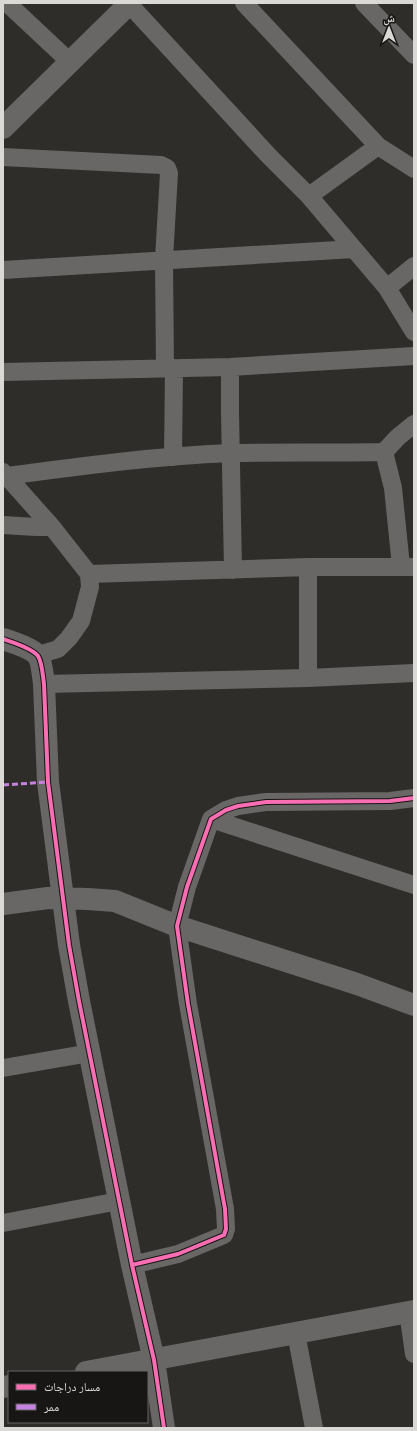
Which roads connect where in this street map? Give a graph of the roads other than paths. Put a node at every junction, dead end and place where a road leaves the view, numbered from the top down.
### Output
1 (7, 3) edge
2 (244, 3) edge
3 (364, 3) edge
4 (129, 4) edge
5 (414, 55) edge
6 (70, 62) junction
7 (3, 128) edge
8 (378, 146) junction
9 (3, 157) edge
10 (414, 169) edge
11 (309, 196) junction
12 (354, 249) junction
13 (164, 259) junction
14 (414, 266) edge
15 (3, 270) edge
16 (387, 288) junction
17 (414, 332) edge
18 (414, 356) edge
19 (230, 367) junction
20 (169, 368) junction
21 (3, 372) edge
22 (414, 424) edge
23 (384, 452) junction
24 (231, 453) junction
25 (172, 457) junction
26 (5, 474) edge
27 (3, 525) edge
28 (52, 527) junction
29 (408, 566) edge
30 (308, 567) junction
31 (234, 570) junction
32 (89, 574) junction
33 (3, 639) edge
34 (38, 655) junction
35 (414, 673) edge
36 (308, 678) junction
37 (44, 684) junction
38 (414, 798) edge
39 (211, 819) junction
40 (414, 886) edge
41 (63, 898) junction
42 (3, 904) edge
43 (177, 926) junction
44 (414, 1005) edge
45 (90, 1054) junction
46 (3, 1068) edge
47 (119, 1202) junction
48 (3, 1223) edge
49 (132, 1265) junction
50 (411, 1311) edge
51 (296, 1333) junction
52 (414, 1354) edge
53 (154, 1360) junction
54 (92, 1371) edge
55 (164, 1428) edge
56 (314, 1428) edge

1 - 6 street
2 - 8 street
3 - 5 street
4 - 6 street
4 - 11 street
6 - 7 street
8 - 10 street
8 - 11 street
9 - 13 street
11 - 12 street
12 - 13 street
12 - 16 street
13 - 15 street
13 - 20 street
14 - 16 street
16 - 17 street
18 - 19 street
19 - 20 street
19 - 24 street
20 - 21 street
20 - 25 street
22 - 23 street
23 - 24 street
23 - 29 street
24 - 25 street
24 - 31 street
25 - 26 street
26 - 28 street
27 - 28 street
28 - 32 street
29 - 30 street
30 - 31 street
30 - 36 street
31 - 32 street
32 - 34 street
33 - 34 street
34 - 37 street
35 - 36 street
36 - 37 street
37 - 41 street
38 - 39 street
39 - 40 street
39 - 43 street
41 - 42 street
41 - 43 street
41 - 45 street
43 - 44 street
43 - 49 street
45 - 46 street
45 - 47 street
47 - 48 street
47 - 49 street
49 - 53 street
50 - 51 street
50 - 52 street
51 - 53 street
51 - 56 street
53 - 54 street
53 - 55 street

